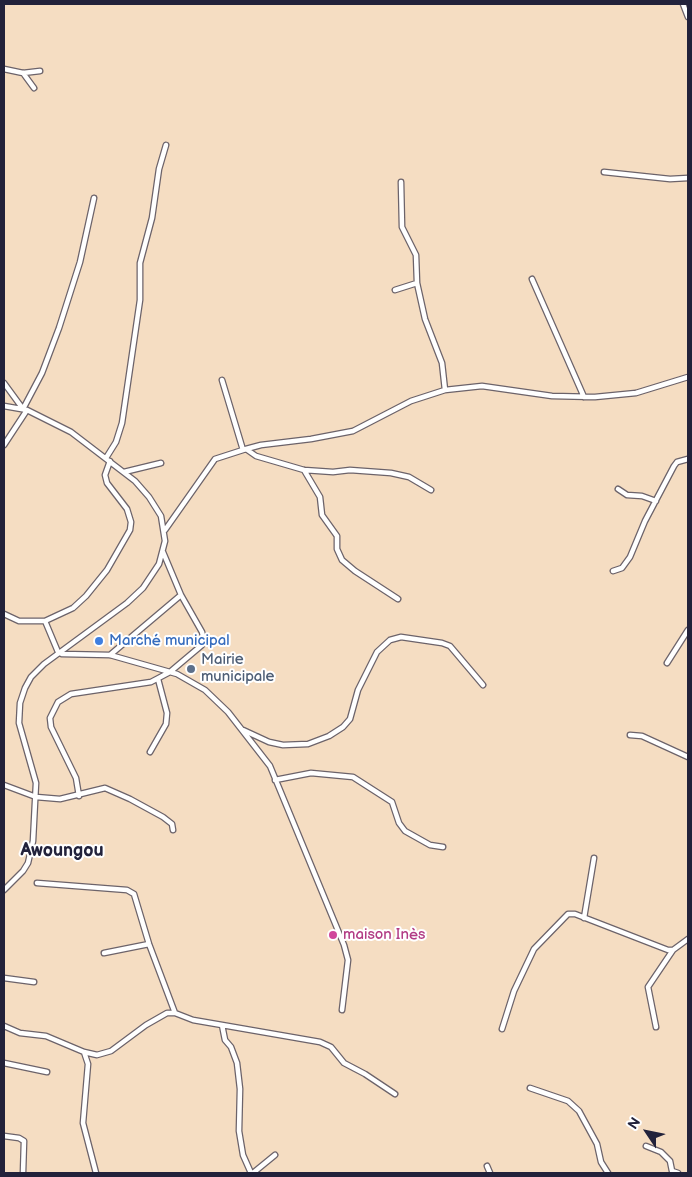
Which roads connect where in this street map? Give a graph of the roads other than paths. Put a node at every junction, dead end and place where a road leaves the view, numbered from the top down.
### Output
1 (683, 4) edge
2 (688, 16) edge
3 (4, 69) edge
4 (40, 71) dead end
5 (23, 73) junction
6 (34, 88) dead end
7 (166, 144) dead end
8 (604, 172) dead end
9 (688, 178) edge
10 (401, 182) dead end
11 (94, 198) dead end
12 (532, 279) dead end
13 (417, 283) junction
14 (395, 290) dead end
15 (688, 376) edge
16 (222, 380) dead end
17 (4, 383) edge
18 (445, 390) junction
19 (584, 397) junction
20 (4, 406) edge
21 (25, 410) junction
22 (4, 445) edge
23 (245, 449) junction
24 (688, 459) edge
25 (108, 460) junction
26 (161, 463) dead end
27 (304, 470) junction
28 (124, 472) junction
29 (618, 489) dead end
30 (431, 490) dead end
31 (656, 501) junction
32 (165, 530) junction
33 (163, 552) junction
34 (613, 570) dead end
35 (182, 595) junction
36 (398, 599) dead end
37 (4, 614) edge
38 (45, 621) junction
39 (688, 630) edge
40 (58, 652) junction
41 (110, 655) junction
42 (667, 663) dead end
43 (170, 672) junction
44 (158, 679) junction
45 (483, 685) dead end
46 (243, 730) junction
47 (630, 735) dead end
48 (150, 752) dead end
49 (688, 757) edge
50 (274, 780) junction
51 (4, 785) edge
52 (80, 796) junction
53 (36, 797) junction
54 (173, 830) dead end
55 (443, 847) dead end
56 (594, 858) dead end
57 (37, 884) dead end
58 (4, 890) edge
59 (584, 918) junction
60 (688, 939) edge
61 (149, 944) junction
62 (673, 950) junction
63 (104, 953) dead end
64 (4, 978) edge
65 (34, 982) dead end
66 (342, 1010) dead end
67 (175, 1013) junction
68 (222, 1025) junction
69 (4, 1026) edge
70 (656, 1027) dead end
71 (502, 1029) dead end
72 (84, 1052) junction
73 (4, 1063) edge
74 (47, 1072) dead end
75 (530, 1088) dead end
76 (395, 1094) dead end
77 (4, 1136) edge
78 (646, 1146) dead end
79 (274, 1155) dead end
80 (487, 1166) dead end
81 (671, 1172) edge
82 (23, 1173) edge
83 (96, 1173) edge
84 (252, 1173) edge
85 (490, 1173) edge
86 (608, 1173) edge
87 (678, 1173) edge

1 - 2 street
3 - 5 street
4 - 5 street
5 - 6 street
7 - 25 street
8 - 9 street
10 - 13 street
11 - 21 street
12 - 19 street
13 - 14 street
13 - 18 street
15 - 19 street
16 - 23 street
17 - 21 street
18 - 19 street
18 - 23 street
20 - 21 street
21 - 22 street
21 - 25 street
23 - 27 street
23 - 32 street
24 - 31 street
25 - 28 street
25 - 38 street
26 - 28 street
27 - 30 street
27 - 36 street
28 - 32 street
29 - 31 street
31 - 34 street
32 - 33 street
33 - 35 street
33 - 40 street
35 - 41 street
35 - 43 street
37 - 38 street
38 - 40 street
39 - 42 street
40 - 41 street
40 - 53 street
41 - 43 street
43 - 44 street
43 - 46 street
44 - 48 street
44 - 52 street
45 - 46 street
46 - 50 street
47 - 49 street
50 - 55 street
50 - 66 street
51 - 53 street
52 - 53 street
52 - 54 street
53 - 58 street
56 - 59 street
57 - 61 street
59 - 62 street
59 - 71 street
60 - 62 street
61 - 63 street
61 - 67 street
62 - 70 street
64 - 65 street
67 - 68 street
67 - 72 street
68 - 76 street
68 - 84 street
69 - 72 street
72 - 83 street
73 - 74 street
75 - 86 street
77 - 82 street
78 - 81 street
79 - 84 street
80 - 85 street
81 - 87 street

